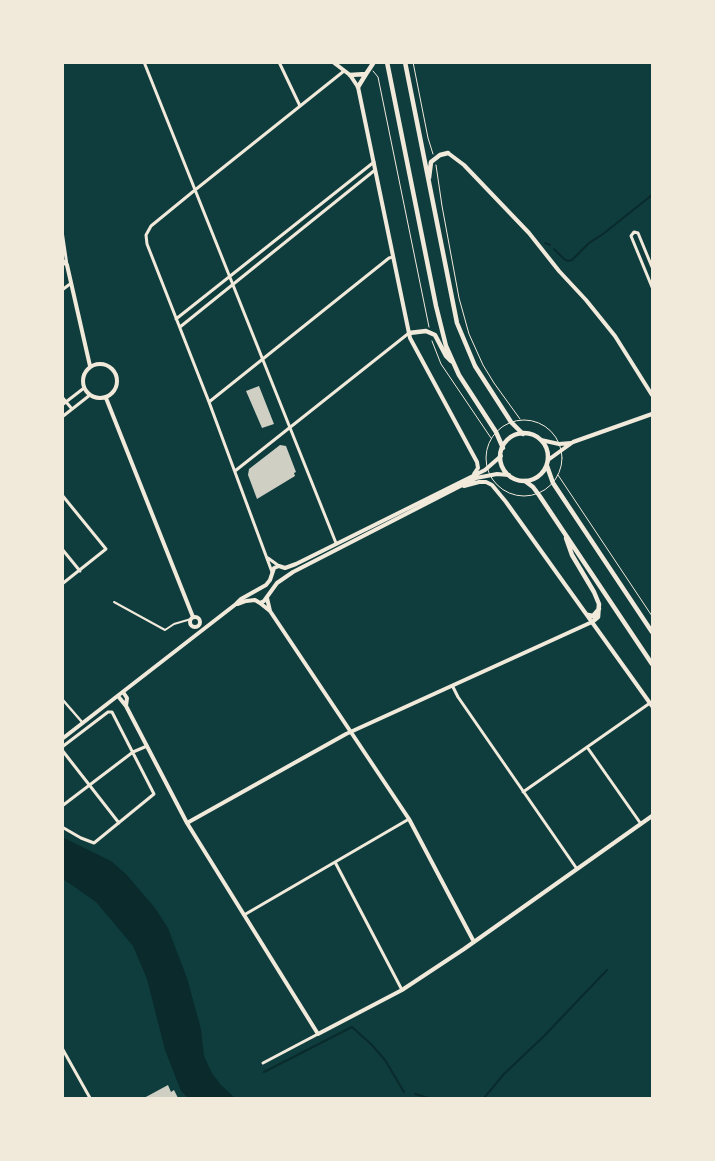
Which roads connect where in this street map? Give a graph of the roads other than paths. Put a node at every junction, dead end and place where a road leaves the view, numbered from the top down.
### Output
1 (144, 62) edge
2 (279, 62) edge
3 (333, 62) edge
4 (374, 62) edge
5 (387, 62) edge
6 (405, 62) edge
7 (344, 71) junction
8 (366, 74) junction
9 (350, 75) junction
10 (358, 87) junction
11 (300, 106) junction
12 (448, 153) joint
13 (374, 161) junction
14 (376, 170) junction
15 (429, 182) junction
16 (195, 190) junction
17 (62, 231) edge
18 (394, 257) junction
19 (62, 260) edge
20 (67, 265) junction
21 (652, 267) edge
22 (230, 276) junction
23 (70, 284) junction
24 (233, 285) junction
25 (652, 287) edge
26 (62, 290) edge
27 (176, 319) junction
28 (180, 327) junction
29 (409, 333) junction
30 (263, 360) junction
31 (453, 364) junction
32 (90, 366) junction
33 (84, 388) junction
34 (90, 396) junction
35 (652, 396) edge
36 (62, 397) edge
37 (106, 398) junction
38 (209, 402) junction
39 (64, 403) edge
40 (72, 410) junction
41 (652, 414) edge
42 (62, 417) edge
43 (290, 428) junction
44 (524, 434) junction
45 (541, 440) junction
46 (573, 442) junction
47 (503, 448) junction
48 (501, 456) junction
49 (548, 460) junction
50 (547, 466) junction
51 (235, 471) junction
52 (474, 474) junction
53 (509, 475) junction
54 (525, 481) junction
55 (462, 486) junction
56 (62, 495) edge
57 (564, 532) junction
58 (336, 544) junction
59 (62, 550) edge
60 (268, 558) junction
61 (279, 566) junction
62 (285, 568) junction
63 (80, 571) junction
64 (272, 572) junction
65 (284, 577) junction
66 (62, 584) edge
67 (255, 591) junction
68 (267, 598) junction
69 (255, 600) junction
70 (114, 602) dead end
71 (260, 603) junction
72 (236, 604) junction
73 (600, 608) junction
74 (270, 611) junction
75 (588, 616) junction
76 (192, 618) junction
77 (592, 622) junction
78 (198, 626) junction
79 (202, 631) junction
80 (652, 632) edge
81 (652, 664) edge
82 (452, 687) junction
83 (123, 692) junction
84 (118, 696) junction
85 (62, 698) edge
86 (651, 704) edge
87 (126, 706) junction
88 (83, 723) junction
89 (351, 732) junction
90 (62, 739) edge
91 (146, 746) junction
92 (62, 748) edge
93 (587, 748) junction
94 (133, 752) junction
95 (90, 785) junction
96 (523, 792) junction
97 (62, 806) edge
98 (652, 816) edge
99 (408, 819) junction
100 (119, 823) junction
101 (187, 824) junction
102 (641, 824) junction
103 (62, 826) edge
104 (335, 862) junction
105 (578, 869) junction
106 (244, 915) junction
107 (474, 942) junction
108 (402, 990) junction
109 (318, 1034) junction
110 (62, 1048) edge
111 (263, 1063) dead end
112 (90, 1098) edge

1 - 16 street
2 - 11 street
3 - 7 street
4 - 8 main road
5 - 31 main road
6 - 15 main road
7 - 9 street
7 - 11 street
8 - 9 main road
8 - 10 main road
9 - 10 street
10 - 13 street
11 - 16 street
12 - 15 main road
12 - 35 street
13 - 14 street
13 - 22 street
14 - 18 street
14 - 24 street
15 - 44 main road
16 - 22 street
16 - 27 street
17 - 20 street
18 - 29 street
18 - 30 street
19 - 20 street
20 - 23 street
21 - 25 street
22 - 24 street
22 - 27 street
23 - 26 street
23 - 32 street
24 - 28 street
24 - 30 street
27 - 28 street
28 - 38 street
29 - 31 main road
29 - 43 street
29 - 52 street
30 - 38 street
30 - 43 street
31 - 47 main road
32 - 33 street
32 - 37 street
33 - 34 street
33 - 39 street
34 - 37 street
34 - 40 street
36 - 39 street
37 - 76 street
38 - 51 street
39 - 40 street
40 - 42 street
41 - 46 street
43 - 51 street
43 - 58 street
44 - 45 main road
44 - 47 main road
45 - 46 street
45 - 49 main road
46 - 49 street
47 - 48 main road
48 - 52 street
48 - 53 main road
49 - 50 main road
50 - 54 main road
50 - 80 main road
51 - 60 street
52 - 58 street
53 - 54 main road
53 - 55 street
54 - 57 main road
55 - 65 street
55 - 75 street
56 - 63 street
57 - 73 main road
57 - 81 main road
58 - 62 street
59 - 63 street
60 - 61 street
60 - 64 street
61 - 62 street
61 - 64 street
62 - 65 street
63 - 66 street
64 - 67 street
65 - 68 street
67 - 69 street
67 - 72 street
68 - 71 street
68 - 74 street
69 - 71 street
69 - 72 street
70 - 76 lane
71 - 74 street
72 - 79 street
73 - 75 main road
73 - 77 main road
74 - 89 street
75 - 77 street
76 - 78 street
76 - 78 street
77 - 82 street
77 - 86 street
78 - 79 street
79 - 83 street
82 - 89 street
82 - 96 street
83 - 84 street
83 - 87 street
84 - 87 street
84 - 88 street
85 - 88 street
86 - 93 street
87 - 91 street
88 - 90 street
89 - 99 street
89 - 101 street
91 - 94 street
91 - 101 street
92 - 94 street
92 - 95 street
93 - 96 street
93 - 102 street
94 - 95 street
94 - 100 street
95 - 97 street
95 - 100 street
96 - 105 street
98 - 102 street
99 - 104 street
99 - 107 street
100 - 103 street
101 - 106 street
102 - 105 street
104 - 106 street
104 - 108 street
105 - 107 street
106 - 109 street
107 - 108 street
108 - 109 street
109 - 111 street
110 - 112 street

